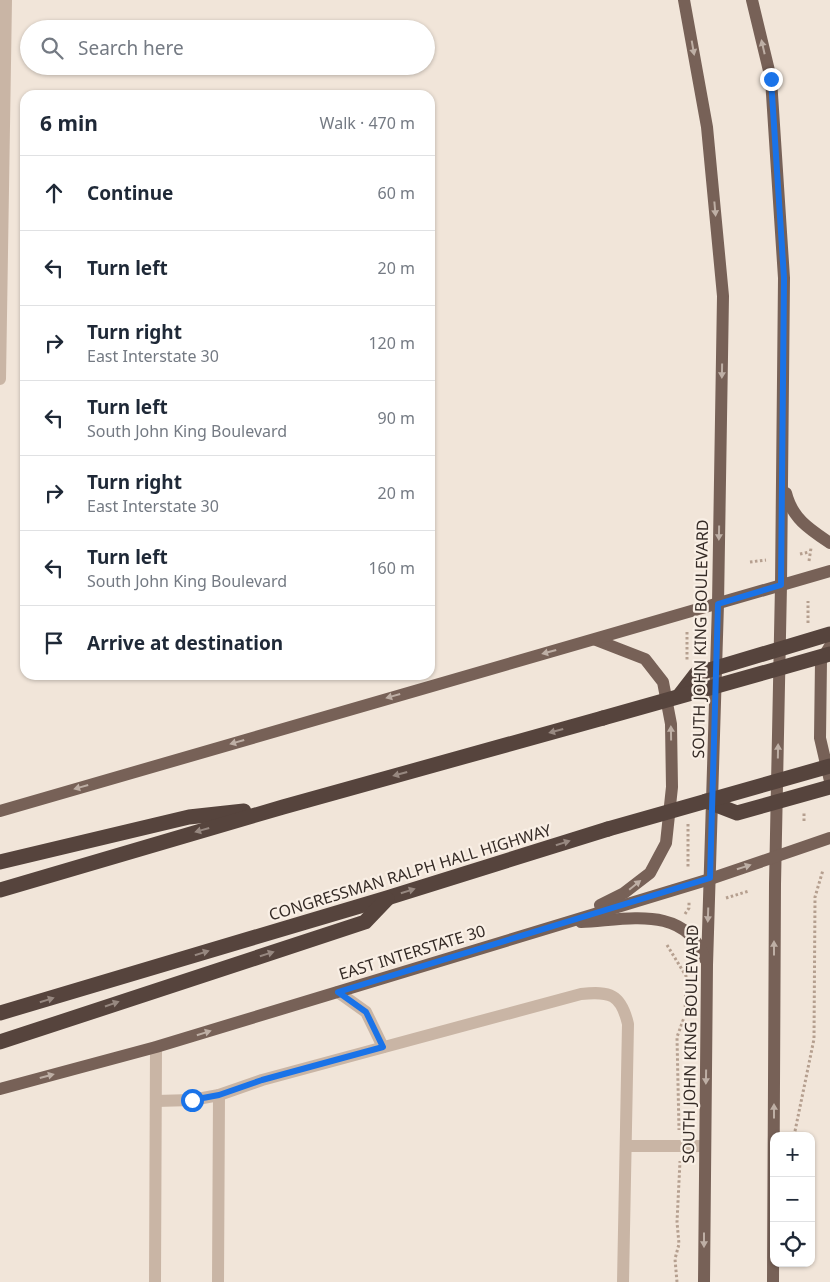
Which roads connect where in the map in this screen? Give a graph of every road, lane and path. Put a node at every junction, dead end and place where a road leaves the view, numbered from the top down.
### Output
1 (6, 0) edge
2 (684, 0) edge
3 (752, 0) edge
4 (0, 380) edge
5 (782, 476) junction
6 (830, 543) edge
7 (809, 552) dead end
8 (800, 554) dead end
9 (766, 560) dead end
10 (750, 562) dead end
11 (830, 571) edge
12 (781, 585) junction
13 (718, 604) junction
14 (830, 634) edge
15 (596, 640) junction
16 (830, 646) edge
17 (830, 654) edge
18 (679, 696) junction
19 (830, 766) edge
20 (830, 781) edge
21 (830, 787) edge
22 (706, 801) junction
23 (283, 807) junction
24 (0, 811) edge
25 (830, 838) edge
26 (775, 857) junction
27 (0, 862) edge
28 (823, 870) dead end
29 (710, 878) junction
30 (0, 890) edge
31 (749, 891) dead end
32 (387, 898) junction
33 (688, 898) dead end
34 (726, 898) dead end
35 (682, 919) dead end
36 (561, 923) junction
37 (667, 945) dead end
38 (707, 965) junction
39 (338, 992) junction
40 (0, 1014) edge
41 (0, 1042) edge
42 (156, 1047) junction
43 (383, 1047) junction
44 (0, 1089) edge
45 (219, 1095) junction
46 (156, 1101) junction
47 (795, 1132) edge
48 (626, 1146) junction
49 (679, 1146) junction
50 (705, 1146) junction
51 (155, 1282) edge
52 (218, 1282) edge
53 (623, 1282) edge
54 (677, 1282) edge
55 (704, 1282) edge
56 (773, 1282) edge

1 - 4 lane
2 -> 13 main road, SOUTH JOHN KING BOULEVARD
5 -> 3 main road
5 - 6 main road
5 - 12 main road
7 - 8 path
9 - 10 path
11 - 12 main road
12 - 13 main road
26 -> 12 main road
13 - 15 main road
13 - 29 main road, SOUTH JOHN KING BOULEVARD
14 - 18 highway, bridge
15 -> 24 main road
36 -> 15 main road
16 - 20 main road
17 - 18 highway, bridge
18 -> 23 highway, bridge
19 - 22 highway, CONGRESSMAN RALPH HALL HIGHWAY, bridge
21 - 22 highway, bridge
32 -> 22 highway, CONGRESSMAN RALPH HALL HIGHWAY, bridge
23 - 27 highway
23 -> 30 highway
25 - 26 main road, EAST INTERSTATE 30
29 -> 26 main road, EAST INTERSTATE 30
56 -> 26 main road
28 - 47 path
29 - 36 main road, EAST INTERSTATE 30
29 -> 38 main road, SOUTH JOHN KING BOULEVARD
31 - 34 path
40 -> 32 highway, CONGRESSMAN RALPH HALL HIGHWAY
41 -> 32 highway
33 - 35 path
36 - 38 main road
36 - 39 main road, EAST INTERSTATE 30
37 - 49 path
38 -> 50 main road, SOUTH JOHN KING BOULEVARD
42 -> 39 main road, EAST INTERSTATE 30
39 - 43 lane
44 -> 42 main road, EAST INTERSTATE 30
42 - 46 lane
43 - 45 lane
43 - 48 lane
45 - 46 lane
45 - 52 lane
46 - 51 lane
48 - 49 lane
48 - 53 lane
49 - 50 lane
49 - 54 path
50 -> 55 main road, SOUTH JOHN KING BOULEVARD

